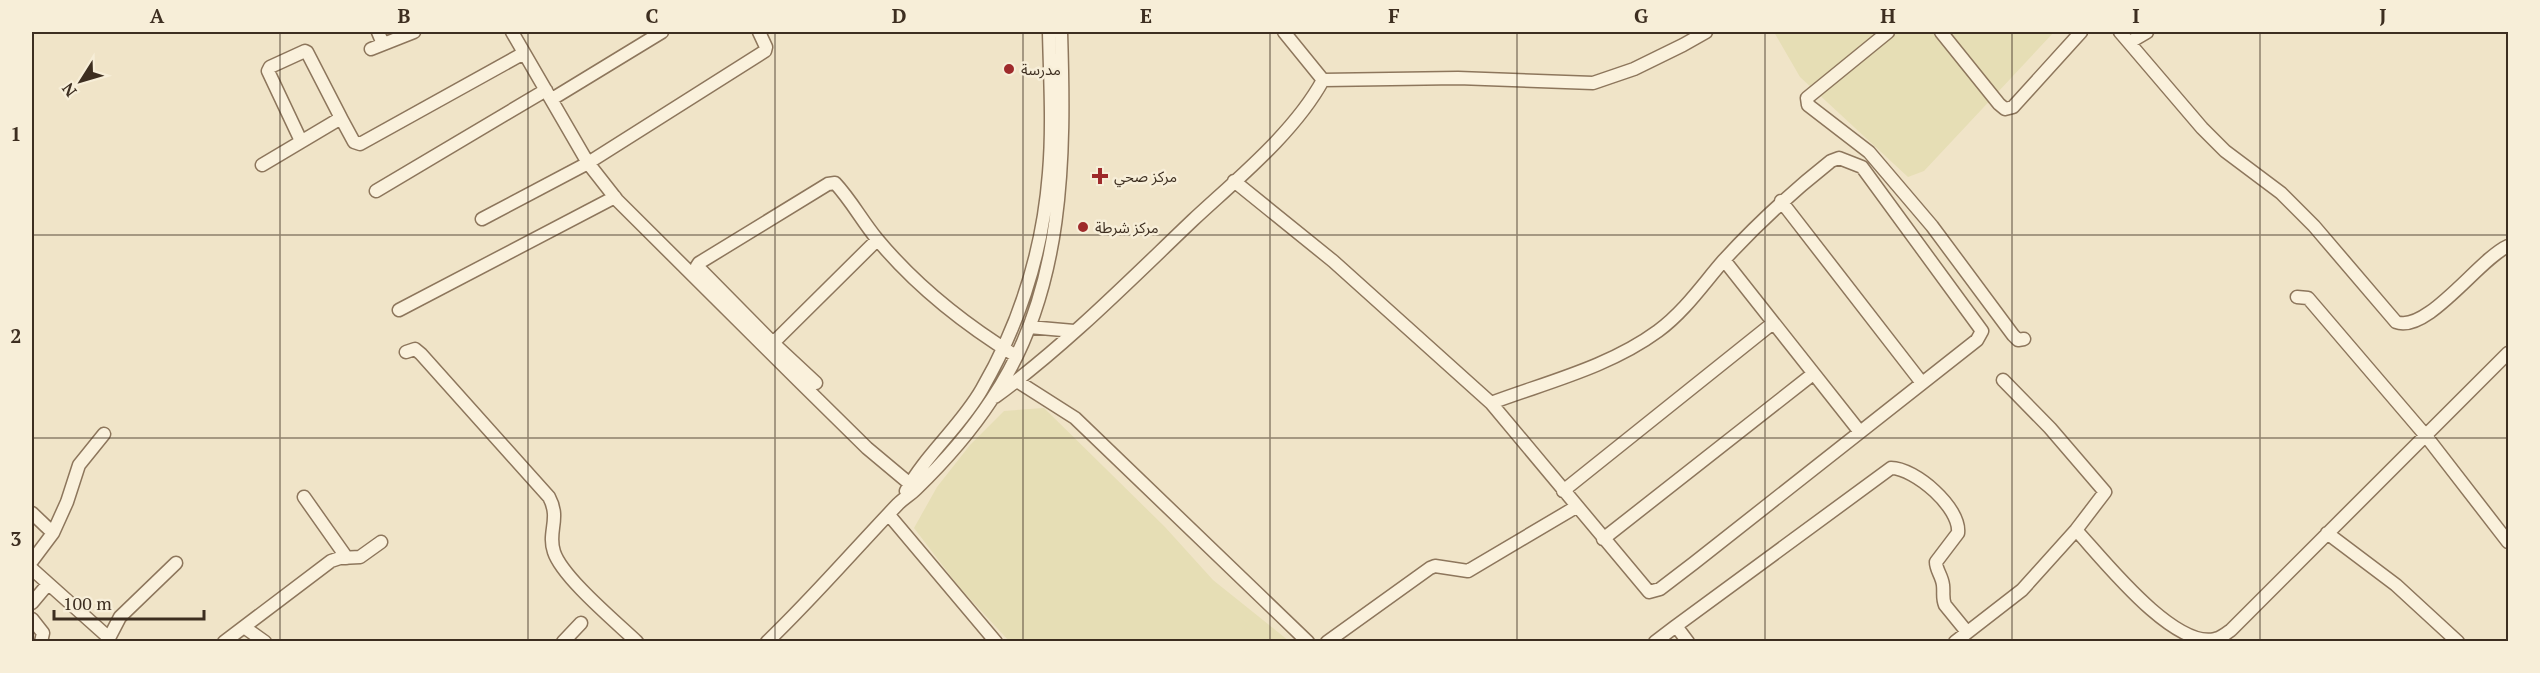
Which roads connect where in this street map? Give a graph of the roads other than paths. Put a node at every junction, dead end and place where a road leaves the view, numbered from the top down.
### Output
1 (378, 32) edge
2 (414, 32) edge
3 (512, 32) edge
4 (662, 32) edge
5 (759, 32) edge
6 (1049, 32) edge
7 (1061, 32) edge
8 (1284, 32) edge
9 (1706, 32) edge
10 (1888, 32) edge
11 (1941, 32) edge
12 (2081, 32) edge
13 (2121, 32) edge
14 (2147, 32) edge
15 (2130, 42) junction
16 (383, 44) junction
17 (371, 49) dead end
18 (524, 53) junction
19 (1056, 61) junction
20 (1323, 80) junction
21 (549, 94) junction
22 (1056, 97) junction
23 (341, 118) junction
24 (301, 141) junction
25 (588, 163) junction
26 (262, 165) dead end
27 (1234, 181) junction
28 (376, 190) dead end
29 (615, 197) junction
30 (1781, 201) junction
31 (482, 219) dead end
32 (1042, 220) junction
33 (1056, 221) junction
34 (877, 240) junction
35 (2508, 246) edge
36 (1724, 260) junction
37 (2297, 297) dead end
38 (399, 310) dead end
39 (1773, 323) junction
40 (1029, 327) junction
41 (1074, 331) junction
42 (2024, 339) dead end
43 (773, 343) junction
44 (1004, 348) junction
45 (406, 352) dead end
46 (2508, 352) edge
47 (1016, 356) junction
48 (1814, 374) junction
49 (2003, 380) dead end
50 (1017, 381) junction
51 (816, 383) dead end
52 (1922, 383) junction
53 (992, 399) junction
54 (1491, 403) junction
55 (1860, 432) junction
56 (104, 434) dead end
57 (2426, 436) junction
58 (913, 487) junction
59 (1563, 490) junction
60 (304, 497) dead end
61 (1576, 507) junction
62 (32, 513) edge
63 (889, 515) junction
64 (2076, 530) junction
65 (2327, 532) junction
66 (53, 533) junction
67 (1603, 539) junction
68 (381, 542) dead end
69 (2508, 542) edge
70 (347, 558) junction
71 (32, 561) edge
72 (176, 563) dead end
73 (32, 570) edge
74 (48, 584) junction
75 (32, 603) edge
76 (32, 619) edge
77 (581, 623) dead end
78 (1676, 626) junction
79 (243, 627) junction
80 (1967, 632) junction
81 (107, 639) edge
82 (41, 642) edge
83 (224, 642) edge
84 (265, 642) edge
85 (563, 642) edge
86 (637, 642) edge
87 (767, 642) edge
88 (996, 642) edge
89 (1308, 642) edge
90 (1327, 642) edge
91 (1655, 642) edge
92 (1688, 642) edge
93 (1955, 642) edge
94 (2458, 642) edge

1 - 16 street
2 - 16 street
3 - 18 street
4 - 21 street
5 - 25 street
6 - 19 street
7 - 19 street
8 - 20 street
9 - 20 street
10 - 42 street
11 - 12 street
13 - 15 street
14 - 15 street
15 - 35 street
16 - 17 street
18 - 21 street
18 - 23 street
19 - 22 street
20 - 27 street
21 - 25 street
21 - 28 street
22 - 32 street
22 - 33 street
23 - 24 street
23 - 24 street
24 - 26 street
25 - 29 street
25 - 31 street
27 - 41 street
27 - 54 street
29 - 38 street
29 - 58 street
30 - 36 street
30 - 52 street
30 - 52 street
32 - 33 street
32 - 44 street
33 - 40 street
34 - 43 street
34 - 43 street
34 - 44 street
36 - 39 street
36 - 54 street
37 - 57 street
39 - 48 street
39 - 59 street
40 - 41 street
40 - 47 street
41 - 50 street
43 - 51 street
44 - 47 street
44 - 58 street
45 - 86 street
46 - 57 street
47 - 53 street
48 - 55 street
48 - 67 street
49 - 64 street
50 - 53 street
50 - 89 street
52 - 55 street
53 - 58 street
54 - 59 street
55 - 67 street
56 - 66 street
57 - 65 street
57 - 69 street
58 - 63 street
59 - 61 street
60 - 70 street
61 - 67 street
61 - 90 street
62 - 66 street
63 - 87 street
63 - 88 street
64 - 65 street
64 - 80 street
65 - 94 street
66 - 71 street
68 - 70 street
70 - 79 street
72 - 81 street
73 - 74 street
74 - 75 street
74 - 81 street
76 - 82 street
77 - 85 street
78 - 80 street
78 - 91 street
78 - 92 street
79 - 83 street
79 - 84 street
80 - 93 street

